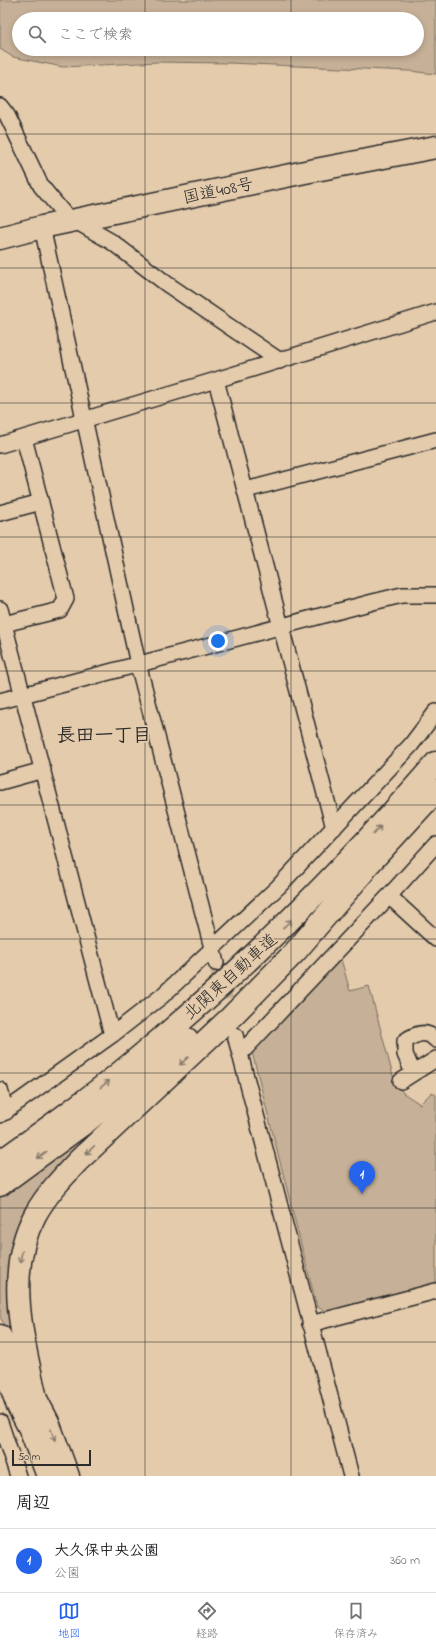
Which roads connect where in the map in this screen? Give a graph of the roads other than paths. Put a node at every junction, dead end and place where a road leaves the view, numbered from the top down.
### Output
1 (0, 106) edge
2 (436, 147) edge
3 (75, 220) junction
4 (42, 227) junction
5 (0, 238) edge
6 (436, 312) edge
7 (280, 361) junction
8 (216, 380) junction
9 (85, 420) junction
10 (24, 438) junction
11 (436, 440) edge
12 (0, 445) edge
13 (246, 490) junction
14 (41, 502) junction
15 (0, 513) edge
16 (436, 594) edge
17 (0, 609) edge
18 (2, 625) edge
19 (281, 626) junction
20 (138, 664) junction
21 (23, 695) junction
22 (0, 701) edge
23 (436, 712) edge
24 (436, 763) edge
25 (43, 770) junction
26 (0, 782) edge
27 (436, 791) edge
28 (334, 828) junction
29 (436, 844) edge
30 (365, 870) junction
31 (389, 896) junction
32 (436, 939) edge
33 (212, 947) junction
34 (216, 963) tunnel mouth
35 (112, 1035) junction
36 (235, 1035) tunnel mouth
37 (436, 1040) edge
38 (240, 1054) junction
39 (436, 1059) edge
40 (0, 1090) edge
41 (75, 1108) junction
42 (3, 1114) edge
43 (0, 1152) edge
44 (0, 1162) edge
45 (0, 1185) edge
46 (436, 1291) edge
47 (310, 1324) junction
48 (0, 1336) edge
49 (0, 1359) edge
50 (0, 1388) edge
51 (27, 1403) junction
52 (0, 1422) edge
53 (18, 1476) edge
54 (48, 1476) edge
55 (68, 1476) edge
56 (351, 1476) edge

1 - 3 street
2 - 3 highway, 国道408号
3 - 4 highway, 国道408号
3 - 7 street
4 - 5 highway, 国道408号
4 - 9 street
6 - 7 street
7 - 8 street
8 - 9 street
8 - 13 street
9 - 10 street
9 - 20 street
10 - 12 street
10 - 14 street
11 - 13 street
13 - 19 street
14 - 15 street
14 - 18 street
16 - 19 street
17 - 18 street
18 - 21 street
19 - 20 street
19 - 28 street
20 - 21 street
20 - 33 street
21 - 22 street
21 - 25 street
23 - 28 street
41 -> 24 highway, 北関東自動車道
25 - 26 street
25 - 35 street
27 - 30 highway, 北関東自動車道
28 - 33 street
29 - 31 street
30 -> 45 highway, 北関東自動車道
30 -> 51 highway
31 - 32 street
31 - 38 street
33 - 34 street
33 - 35 street
35 - 42 street
36 - 38 street
37 - 39 street
38 - 47 street
40 - 42 street
41 - 43 highway
41 - 44 highway, 北関東自動車道
46 - 47 street
47 - 56 street
48 - 51 highway
49 - 51 highway
50 - 51 highway
51 - 54 highway
51 -> 55 highway
52 - 53 street

